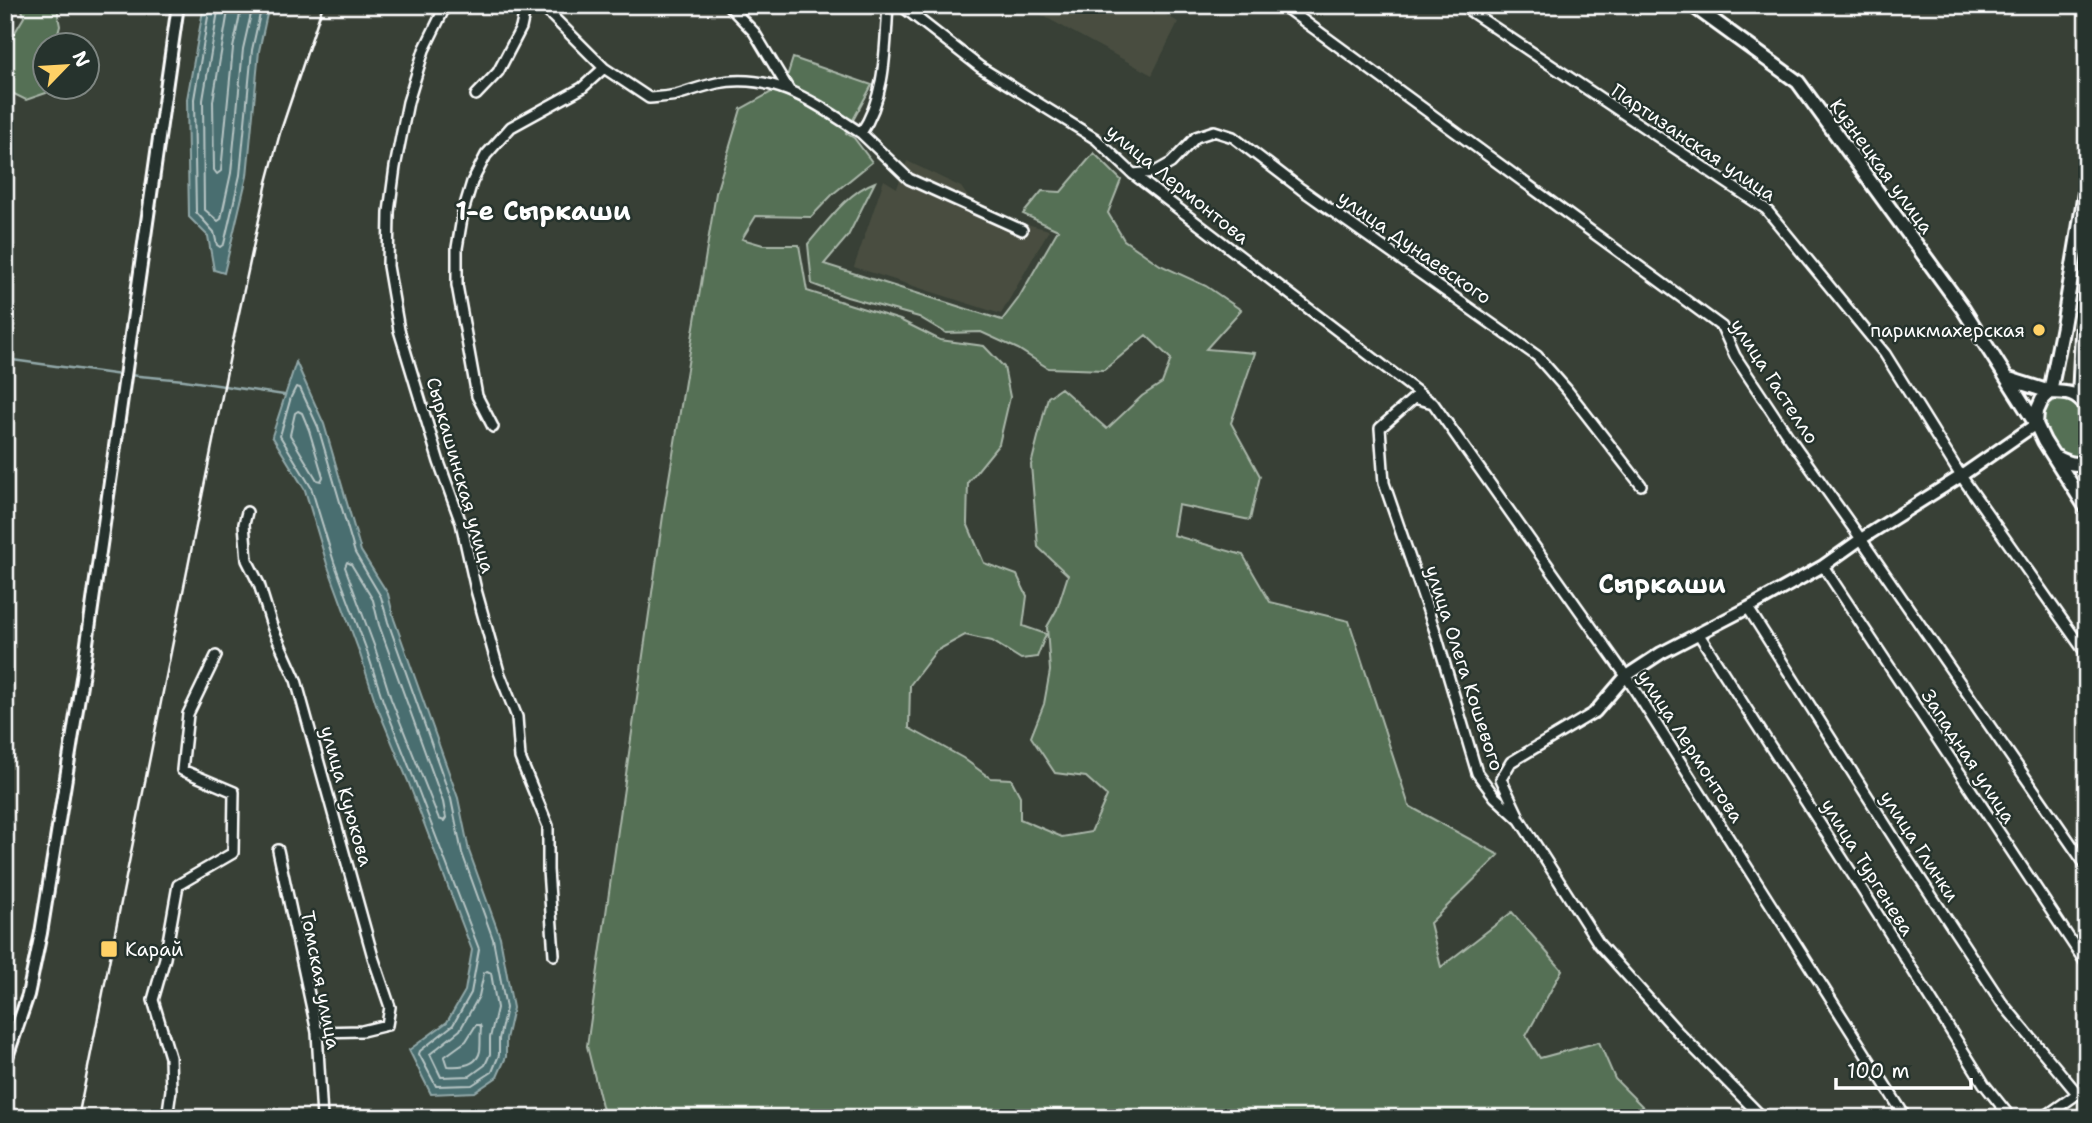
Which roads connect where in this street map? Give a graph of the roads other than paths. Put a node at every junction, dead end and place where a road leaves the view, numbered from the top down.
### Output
1 (178, 5) edge
2 (446, 5) edge
3 (526, 5) edge
4 (541, 5) edge
5 (729, 5) edge
6 (890, 5) edge
7 (1282, 5) edge
8 (1461, 5) edge
9 (1692, 5) edge
10 (604, 68) junction
11 (789, 90) junction
12 (476, 95) dead end
13 (861, 133) junction
14 (1133, 174) junction
15 (2087, 181) edge
16 (1023, 230) dead end
17 (2087, 299) edge
18 (2009, 379) junction
19 (2050, 392) junction
20 (2083, 402) edge
21 (1433, 403) junction
22 (2036, 424) junction
23 (494, 427) dead end
24 (2055, 457) junction
25 (2087, 462) edge
26 (1961, 476) junction
27 (1641, 485) dead end
28 (2087, 509) edge
29 (247, 512) dead end
30 (1861, 538) junction
31 (1822, 566) junction
32 (1748, 608) junction
33 (1698, 633) junction
34 (2087, 655) edge
35 (216, 656) dead end
36 (1626, 676) junction
37 (1595, 712) joint
38 (1520, 820) junction
39 (278, 850) dead end
40 (2087, 867) edge
41 (554, 955) dead end
42 (2087, 965) edge
43 (317, 1032) junction
44 (5, 1063) edge
45 (2087, 1087) edge
46 (2077, 1093) junction
47 (167, 1118) edge
48 (322, 1118) edge
49 (1763, 1118) edge
50 (1906, 1118) edge
51 (2011, 1118) edge
52 (2043, 1118) edge

1 - 44 street
2 - 41 street, Сыркашинская улица
3 - 12 street
4 - 10 street
5 - 11 street
6 - 13 street
6 - 14 street, улица Лермонтова
7 - 30 street, улица Гастелло
8 - 26 street, Партизанская улица
9 - 18 main road, Кузнецкая улица
10 - 11 street
10 - 23 street
11 - 13 street
13 - 16 street
14 - 21 street, улица Лермонтова
14 - 27 street, улица Дунаевского
15 - 19 main road
17 - 20 main road
18 - 19 main road
18 - 22 main road, Кузнецкая улица
19 - 20 main road
19 - 22 main road
21 - 36 street, улица Лермонтова
21 - 38 street, улица Олега Кошевого
22 - 24 main road, Кузнецкая улица
22 - 26 street
24 - 25 main road
24 - 28 main road
26 - 30 street
26 - 34 street, Партизанская улица
29 - 43 street, улица Куюкова
30 - 31 street
30 - 40 street, улица Гастелло
31 - 32 street
31 - 42 street, Западная улица
32 - 33 street
32 - 46 street, улица Глинки
33 - 36 street
33 - 51 street, улица Тургенева
35 - 47 street
36 - 37 street
36 - 50 street, улица Лермонтова
37 - 38 street
38 - 49 street, улица Олега Кошевого
39 - 43 street, Томская улица
43 - 48 street, Томская улица
45 - 46 street
46 - 52 street

